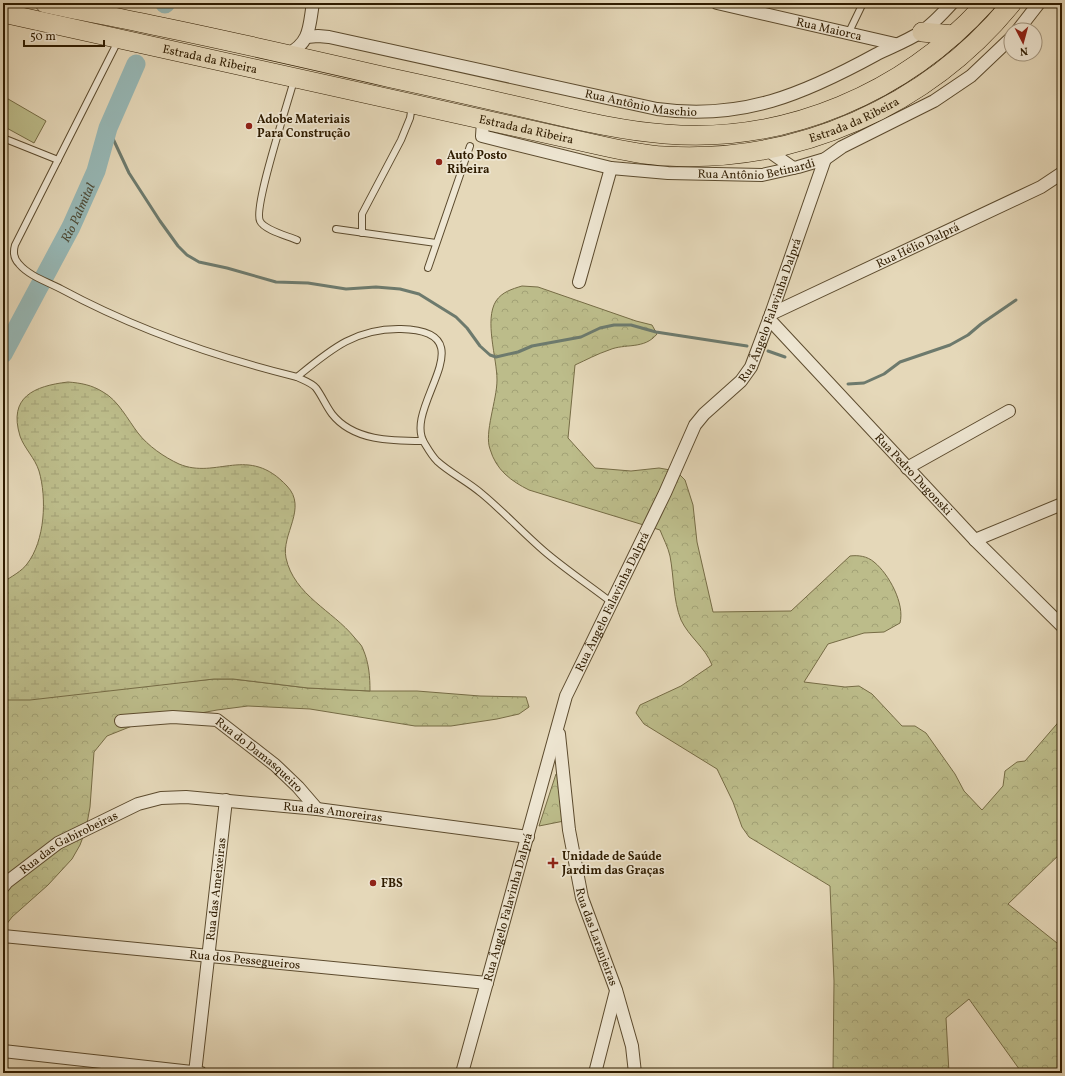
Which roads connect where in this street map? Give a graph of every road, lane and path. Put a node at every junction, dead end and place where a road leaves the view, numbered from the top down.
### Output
1 (110, 3) edge
2 (312, 3) edge
3 (716, 3) edge
4 (863, 3) edge
5 (952, 3) edge
6 (986, 3) edge
7 (1012, 3) edge
8 (1039, 3) edge
9 (51, 4) edge
10 (79, 10) edge
11 (3, 13) edge
12 (43, 22) junction
13 (1024, 22) edge
14 (156, 25) junction
15 (849, 32) junction
16 (922, 32) junction
17 (953, 35) junction
18 (307, 37) junction
19 (120, 38) junction
20 (895, 44) junction
21 (1003, 46) edge
22 (288, 54) junction
23 (294, 78) junction
24 (412, 104) junction
25 (483, 121) junction
26 (3, 138) edge
27 (470, 146) dead end
28 (766, 149) junction
29 (825, 159) junction
30 (58, 160) junction
31 (611, 168) junction
32 (793, 168) junction
33 (1062, 173) edge
34 (336, 229) dead end
35 (362, 232) junction
36 (297, 240) dead end
37 (436, 243) junction
38 (428, 268) dead end
39 (579, 282) dead end
40 (770, 317) junction
41 (297, 377) junction
42 (1009, 411) dead end
43 (423, 442) junction
44 (906, 468) junction
45 (1062, 504) edge
46 (975, 540) junction
47 (611, 602) junction
48 (1062, 626) edge
49 (121, 721) dead end
50 (558, 727) junction
51 (226, 800) junction
52 (138, 804) joint
53 (317, 809) junction
54 (528, 837) junction
55 (3, 887) edge
56 (3, 936) edge
57 (208, 956) junction
58 (487, 983) junction
59 (616, 990) junction
60 (3, 1051) edge
61 (197, 1073) edge
62 (462, 1073) edge
63 (595, 1073) edge
64 (635, 1073) edge

1 - 14 main road
2 - 18 street
3 - 15 street, Rua Maiorca
4 - 15 lane
5 - 16 street, Rua Antônio Maschio
6 - 17 main road, Estrada da Ribeira
7 - 28 main road, Estrada da Ribeira
8 - 13 street
9 - 10 main road, Estrada da Ribeira
9 - 12 main road
10 - 14 main road, Estrada da Ribeira
11 - 12 main road, Estrada da Ribeira
12 - 19 main road, Estrada da Ribeira
14 - 22 main road, Estrada da Ribeira
15 - 20 street, Rua Maiorca
16 - 17 main road
16 - 20 street, Rua Antônio Maschio
17 - 22 main road, Estrada da Ribeira
18 - 20 street, Rua Antônio Maschio
18 - 22 street
19 - 23 main road, Estrada da Ribeira
19 - 30 lane
21 - 29 street, Rua Antônio Betinardi
23 - 24 main road, Estrada da Ribeira
23 - 36 lane
24 - 25 main road, Estrada da Ribeira
24 - 35 lane
25 - 28 main road, Estrada da Ribeira
25 - 31 street, Rua Antônio Betinardi
26 - 30 lane
27 - 37 lane
28 - 32 street
29 - 32 street, Rua Antônio Betinardi
29 - 40 street, Rua Ângelo Falavinha Dalprá
30 - 41 lane
31 - 32 street, Rua Antônio Betinardi
31 - 39 street
33 - 40 street, Rua Hélio Dalprá
34 - 35 lane
35 - 37 lane
37 - 38 lane
40 - 44 street, Rua Pedro Dugonski
40 - 47 street, Rua Ângelo Falavinha Dalprá
41 - 43 lane
41 - 43 lane
42 - 44 street
43 - 47 lane
44 - 46 street, Rua Pedro Dugonski
45 - 46 street
46 - 48 street, Rua Pedro Dugonski
47 - 50 street, Rua Ângelo Falavinha Dalprá
49 - 53 street, Rua do Damasqueiro
50 - 54 street, Rua Ângelo Falavinha Dalprá
50 - 59 street, Rua das Laranjeiras
51 - 52 street, Rua das Amoreiras
51 - 53 street, Rua das Amoreiras
51 - 57 street, Rua das Ameixeiras
52 - 55 street, Rua das Gabirobeiras
53 - 54 street, Rua das Amoreiras
54 - 58 street, Rua Ângelo Falavinha Dalprá
56 - 57 street, Rua dos Pessegueiros
57 - 58 street, Rua dos Pessegueiros
57 - 61 street, Rua das Ameixeiras
58 - 62 street, Rua Ângelo Falavinha Dalprá
59 - 63 street
59 - 64 street, Rua das Laranjeiras
60 - 61 street

